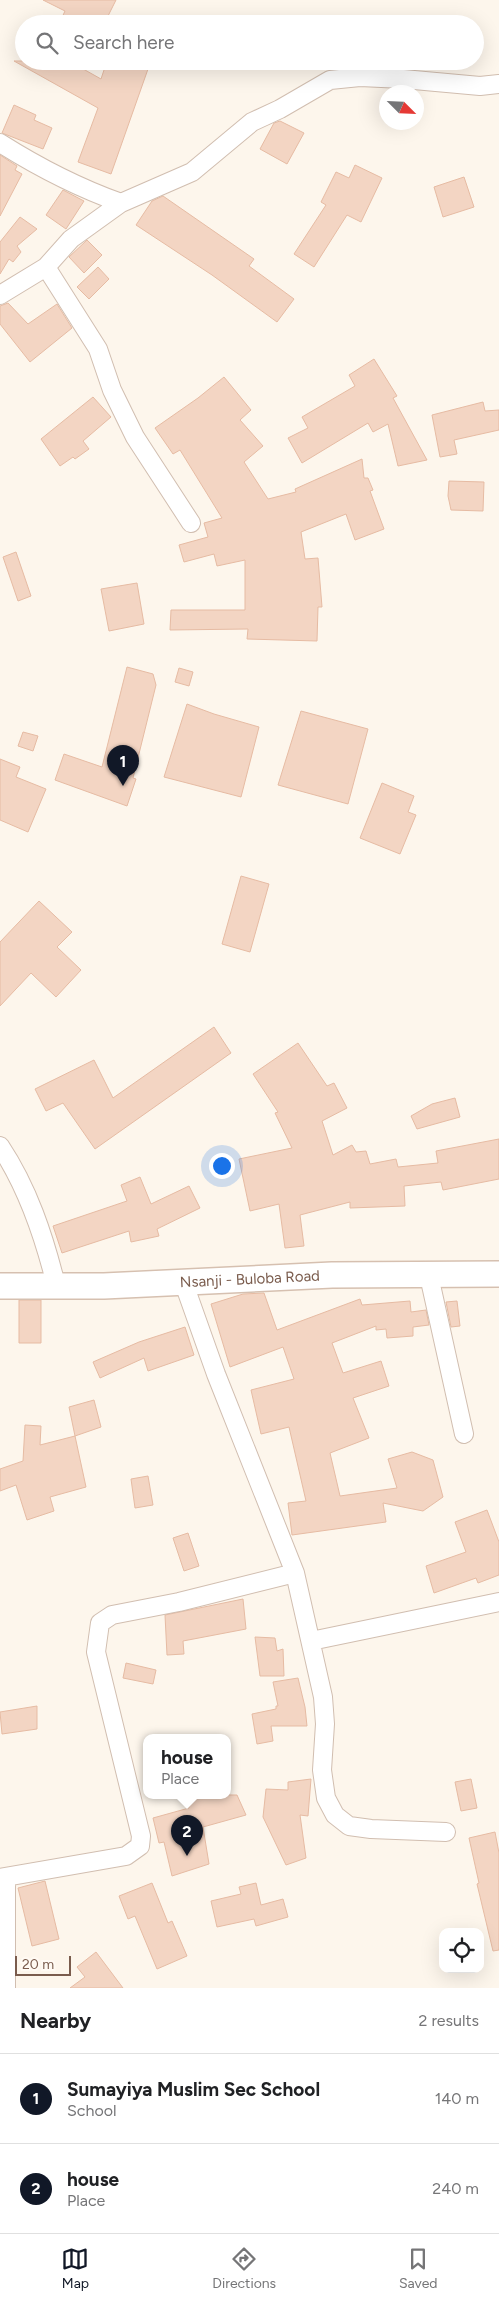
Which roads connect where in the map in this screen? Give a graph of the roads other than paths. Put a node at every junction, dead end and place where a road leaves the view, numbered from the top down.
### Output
1 (499, 84) edge
2 (0, 143) edge
3 (121, 203) junction
4 (46, 267) junction
5 (0, 295) edge
6 (191, 522) dead end
7 (0, 1146) edge
8 (499, 1274) edge
9 (429, 1276) junction
10 (183, 1281) junction
11 (56, 1285) junction
12 (0, 1286) edge
13 (464, 1434) dead end
14 (295, 1573) junction
15 (499, 1602) edge
16 (311, 1641) junction
17 (446, 1832) dead end
18 (3, 1878) edge
19 (6, 1988) edge

1 - 3 street
2 - 3 street
3 - 4 street
4 - 5 street
4 - 6 street
7 - 11 street
8 - 9 main road, Nsanji - Buloba Road
9 - 10 main road, Nsanji - Buloba Road
9 - 13 street
10 - 11 main road, Nsanji - Buloba Road
10 - 14 street
11 - 12 main road, Nsanji - Buloba Road
14 - 16 street
14 - 18 street
15 - 16 street
16 - 17 street
18 - 19 street

